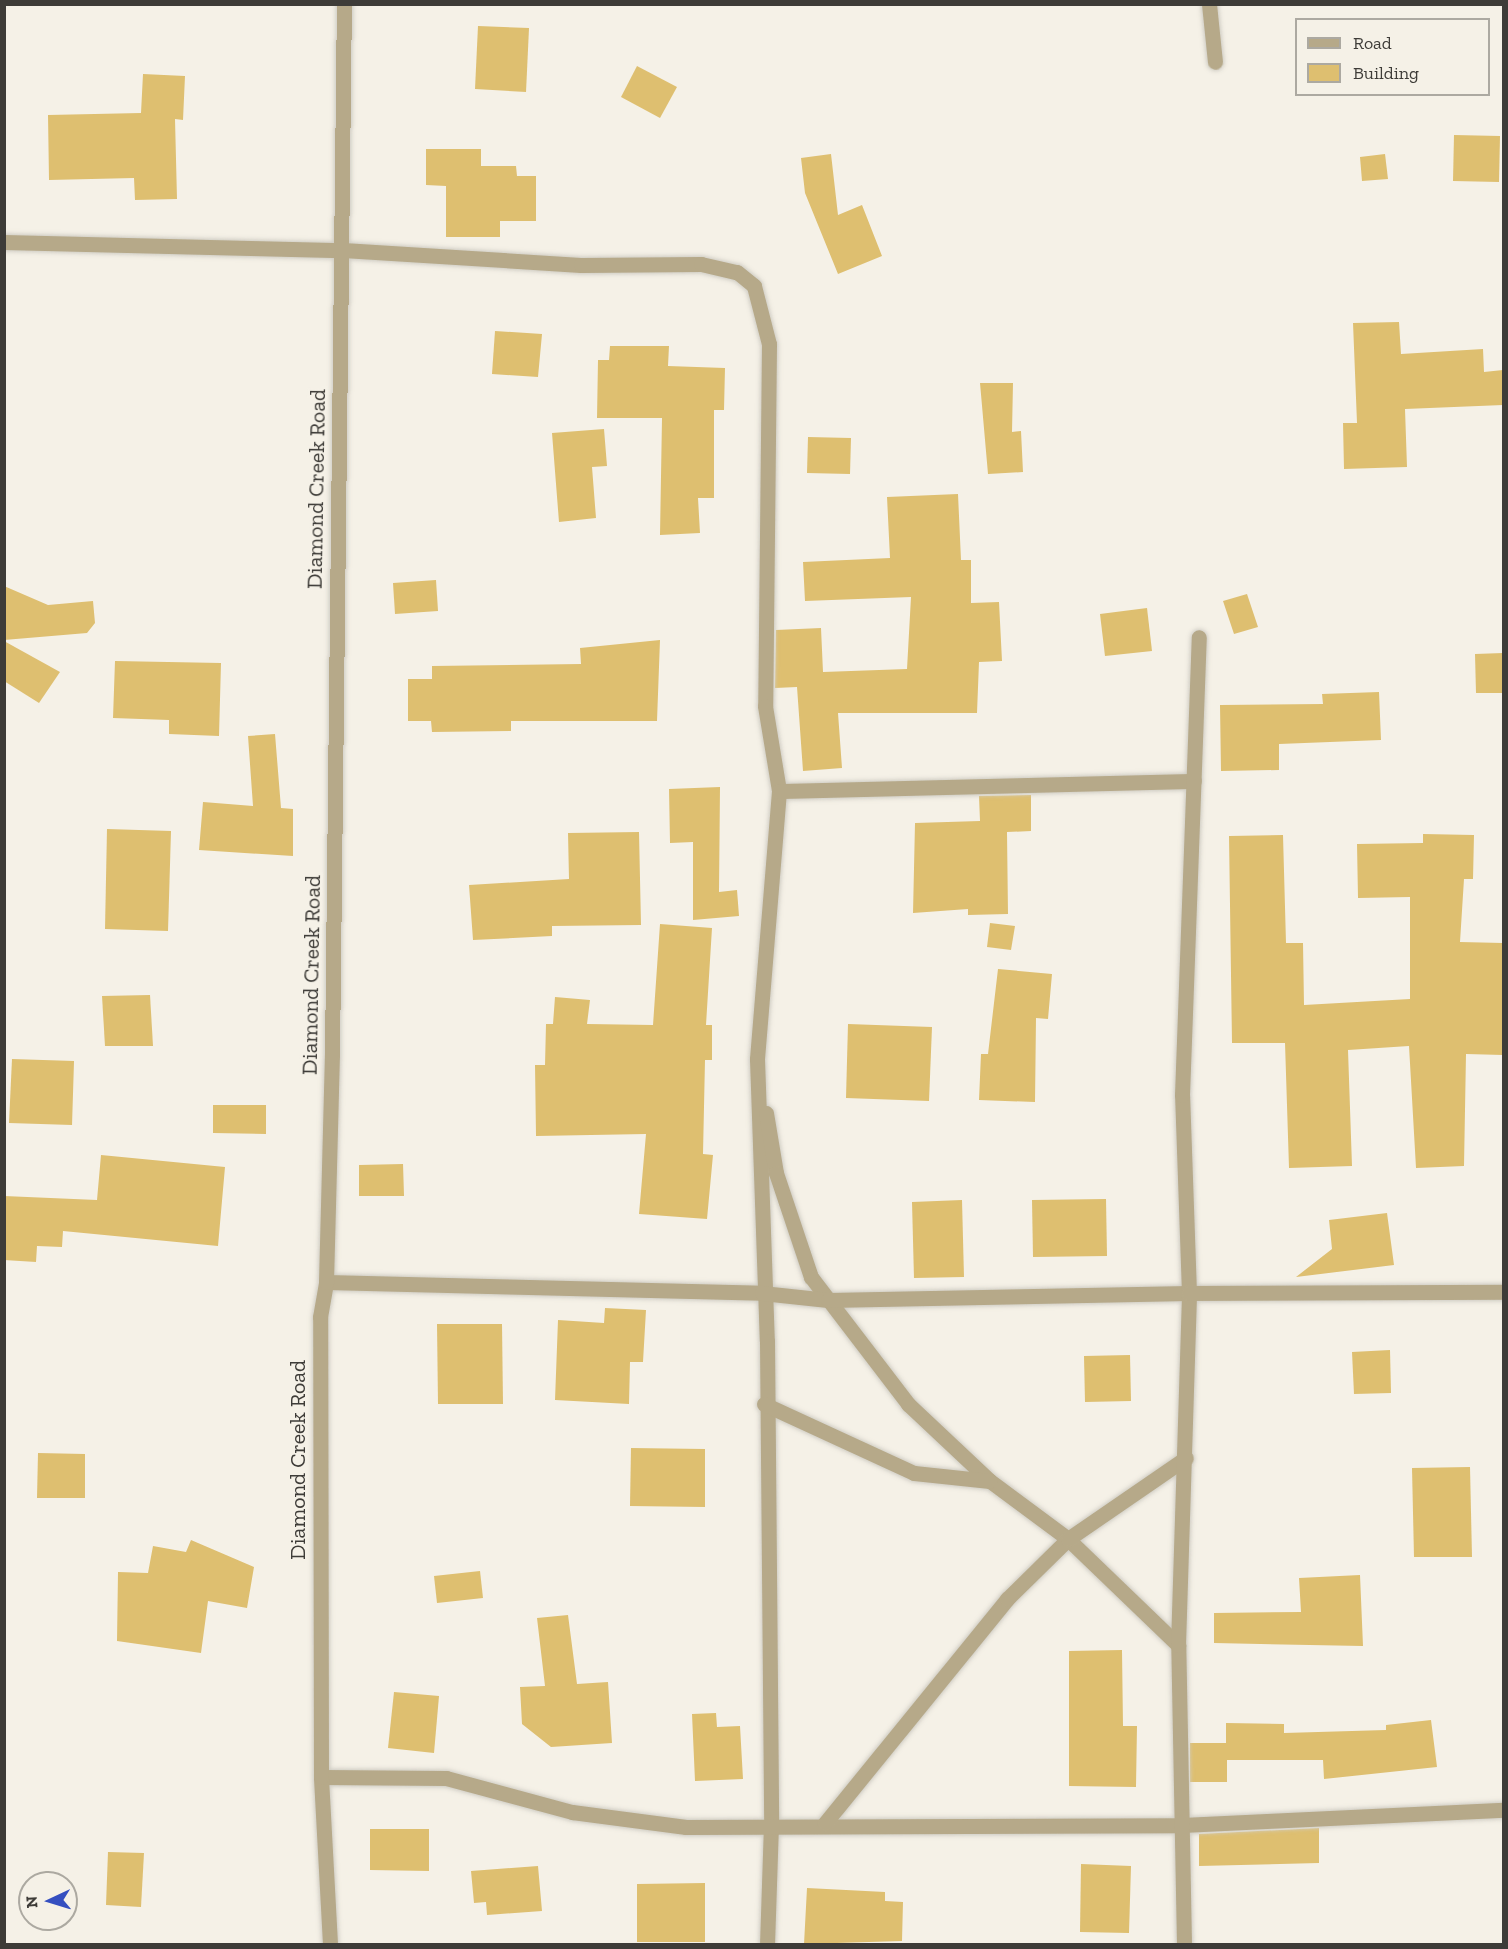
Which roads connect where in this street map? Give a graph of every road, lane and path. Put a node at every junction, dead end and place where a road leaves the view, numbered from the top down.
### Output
1 (344, 4) edge
2 (1209, 4) edge
3 (1215, 62) dead end
4 (4, 242) edge
5 (343, 250) junction
6 (1199, 637) dead end
7 (1194, 781) junction
8 (779, 790) junction
9 (757, 1059) junction
10 (326, 1282) junction
11 (1503, 1292) edge
12 (762, 1293) junction
13 (1189, 1293) junction
14 (828, 1300) junction
15 (764, 1404) junction
16 (1186, 1458) junction
17 (990, 1481) junction
18 (1068, 1539) junction
19 (1178, 1645) junction
20 (321, 1777) junction
21 (1503, 1810) edge
22 (825, 1823) junction
23 (771, 1824) junction
24 (1181, 1825) junction
25 (330, 1944) edge
26 (766, 1944) edge
27 (1184, 1944) edge

1 - 5 street, Diamond Creek Road
2 - 3 street
4 - 5 street
5 - 8 street
5 - 10 street, Diamond Creek Road
6 - 7 street
7 - 8 street
7 - 13 street
8 - 9 street
9 - 12 street
9 - 14 street
10 - 12 street
10 - 20 street, Diamond Creek Road
11 - 13 street
12 - 14 street
12 - 15 street
13 - 14 street
13 - 16 street
14 - 17 street
15 - 17 street
15 - 23 street
16 - 18 street
16 - 19 street
17 - 18 street
18 - 19 street
18 - 22 street
19 - 24 street
20 - 23 street
20 - 25 street, Diamond Creek Road
21 - 24 street
22 - 23 street
22 - 24 street
23 - 26 street
24 - 27 street

